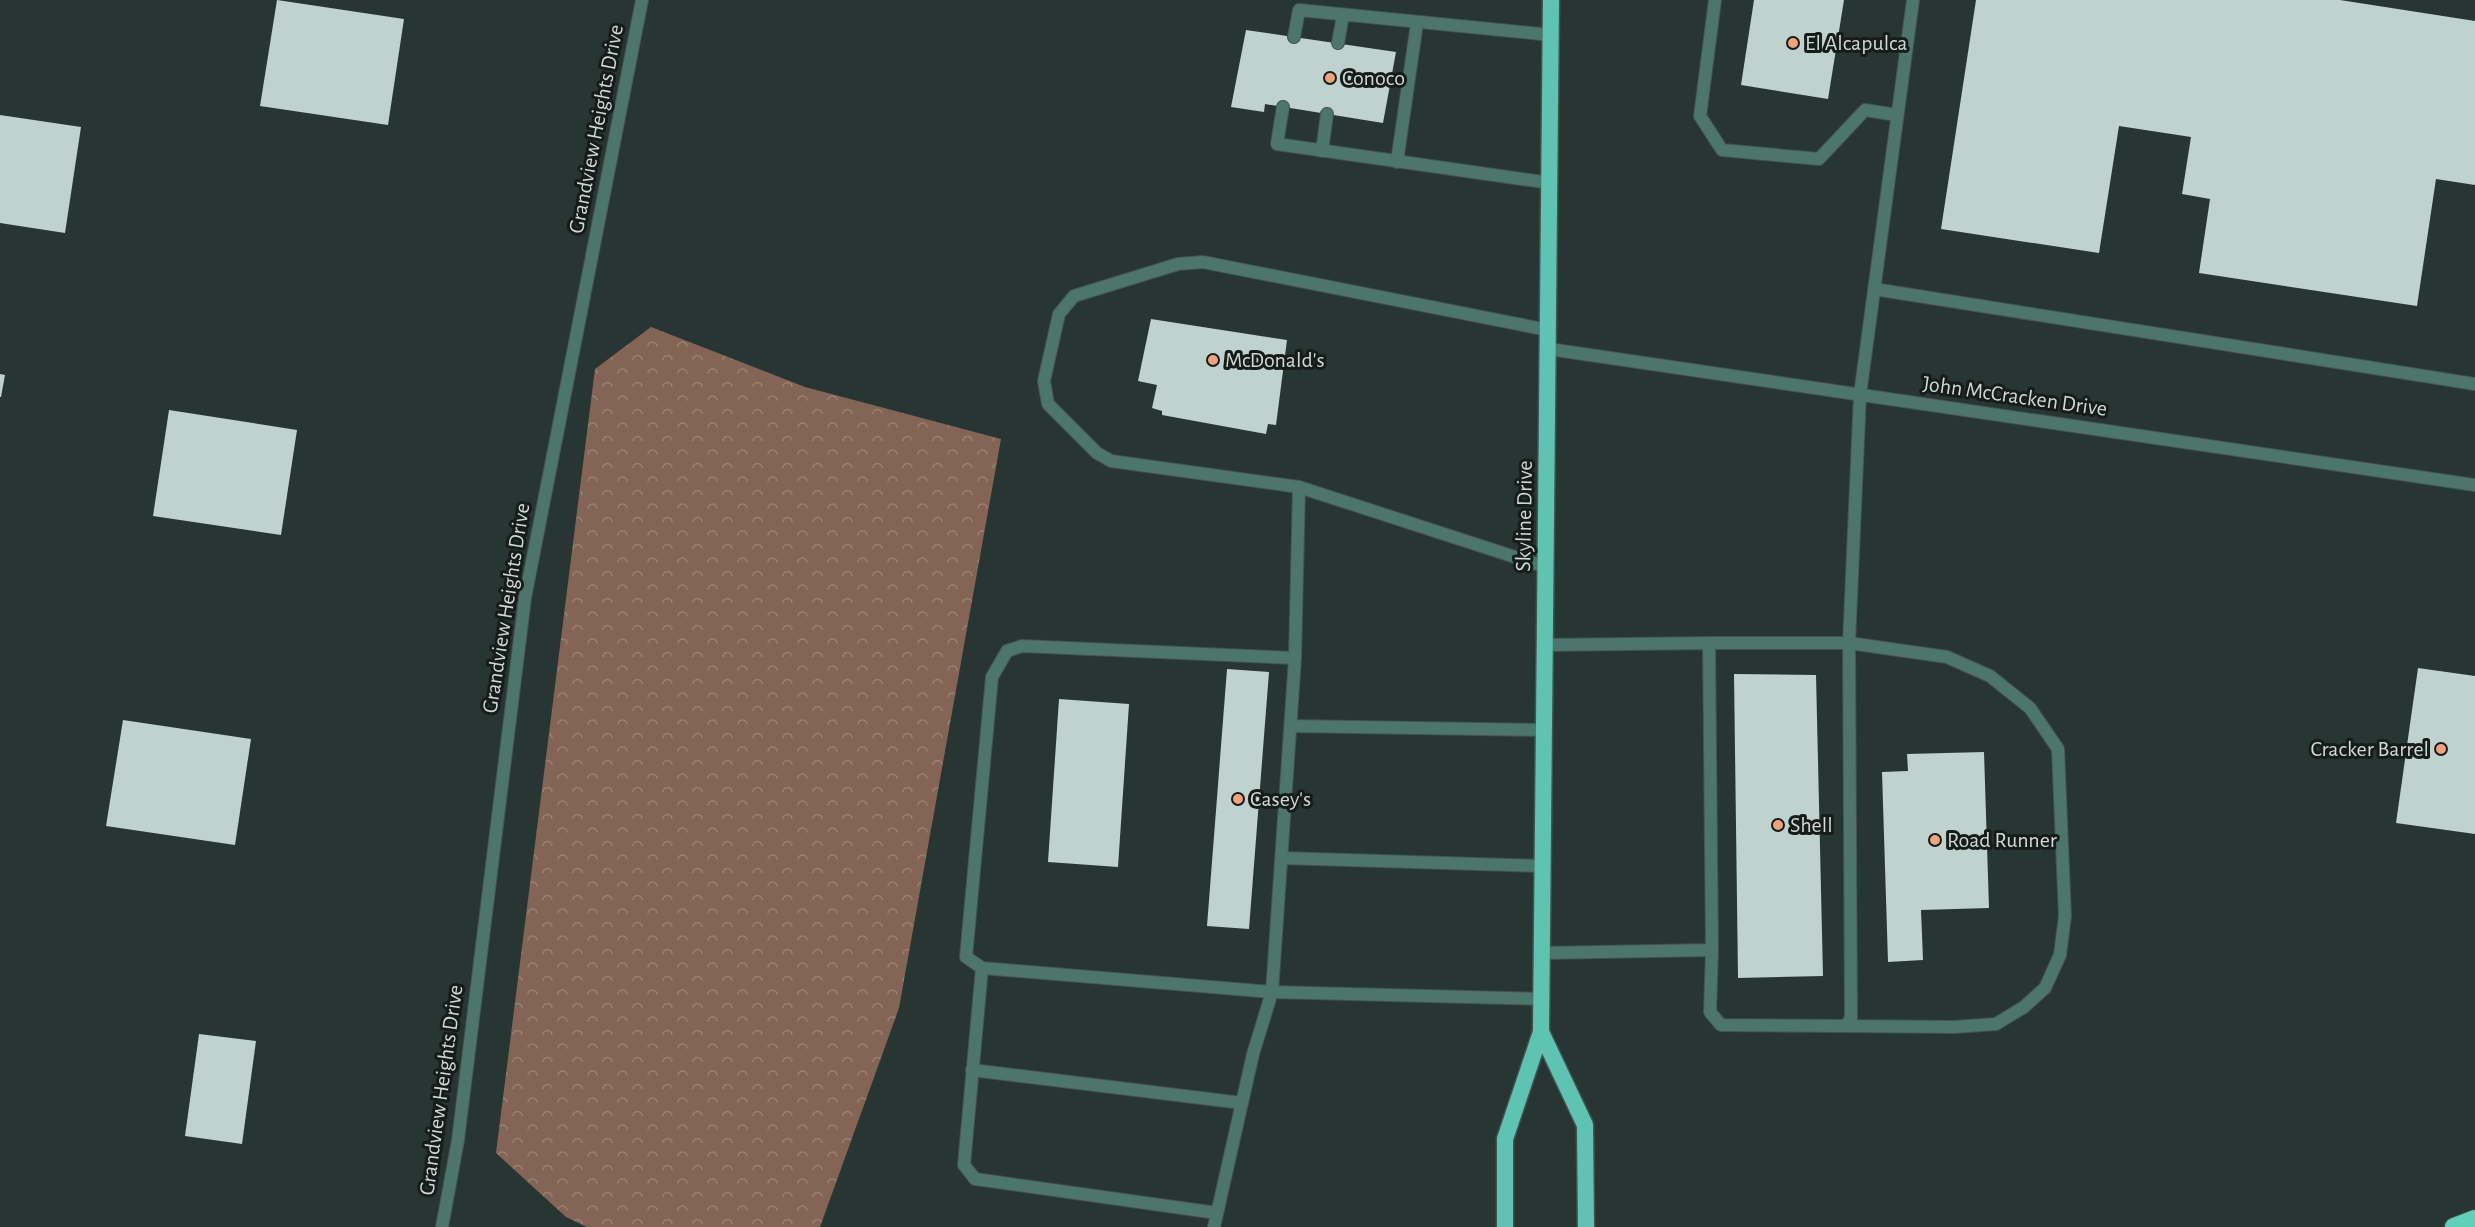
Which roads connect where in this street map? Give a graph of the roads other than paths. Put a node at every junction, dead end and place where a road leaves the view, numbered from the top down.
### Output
1 (642, 0) edge
2 (1551, 0) edge
3 (1715, 0) edge
4 (1913, 0) edge
5 (1342, 15) junction
6 (1417, 22) junction
7 (1551, 35) junction
8 (1294, 37) dead end
9 (1338, 43) dead end
10 (1283, 107) dead end
11 (1327, 114) dead end
12 (1898, 115) junction
13 (1322, 151) junction
14 (1397, 162) junction
15 (1550, 183) junction
16 (1874, 289) junction
17 (1548, 330) junction
18 (1549, 349) junction
19 (2475, 384) edge
20 (1860, 395) junction
21 (2475, 485) edge
22 (1299, 488) junction
23 (1546, 567) junction
24 (1849, 642) junction
25 (1709, 644) junction
26 (1545, 645) junction
27 (1295, 658) junction
28 (1291, 726) junction
29 (1545, 730) junction
30 (1282, 858) junction
31 (1543, 866) junction
32 (1712, 950) junction
33 (1542, 953) junction
34 (982, 968) junction
35 (1272, 992) junction
36 (1541, 999) junction
37 (1846, 1026) junction
38 (1541, 1032) junction
39 (972, 1070) junction
40 (1242, 1103) junction
41 (1217, 1213) junction
42 (2475, 1219) edge
43 (442, 1227) edge
44 (1214, 1227) edge
45 (1505, 1227) edge
46 (1586, 1227) edge
47 (2454, 1227) edge

1 - 43 street, Grandview Heights Drive
2 - 7 highway, Skyline Drive
3 - 12 street
4 - 12 street
5 - 6 street
5 - 8 street
5 - 9 street
6 - 7 street
6 - 14 street
7 - 15 highway, Skyline Drive
10 - 13 street
11 - 13 street
12 - 16 street
13 - 14 street
14 - 15 street
15 - 17 highway, Skyline Drive
16 - 19 street
16 - 20 street
17 - 18 highway, Skyline Drive
17 - 22 street
18 - 20 street, John McCracken Drive
18 - 23 highway, Skyline Drive
20 - 21 street, John McCracken Drive
20 - 24 street
22 - 23 street
22 - 27 street
23 - 26 highway, Skyline Drive
24 - 25 street
24 - 37 street
24 - 37 street
25 - 26 street
25 - 32 street
26 - 29 highway, Skyline Drive
27 - 28 street
27 - 34 street
28 - 29 street
28 - 30 street
29 - 31 highway, Skyline Drive
30 - 31 street
30 - 35 street
31 - 33 highway, Skyline Drive
32 - 33 street
32 - 37 street
33 - 36 highway, Skyline Drive
34 - 35 street
34 - 39 street
35 - 36 street
35 - 40 street
36 - 38 highway, Skyline Drive
38 - 45 highway, Skyline Drive
38 - 46 highway, Skyline Drive
39 - 40 street
39 - 41 street
40 - 41 street
41 - 44 street
42 - 47 highway

